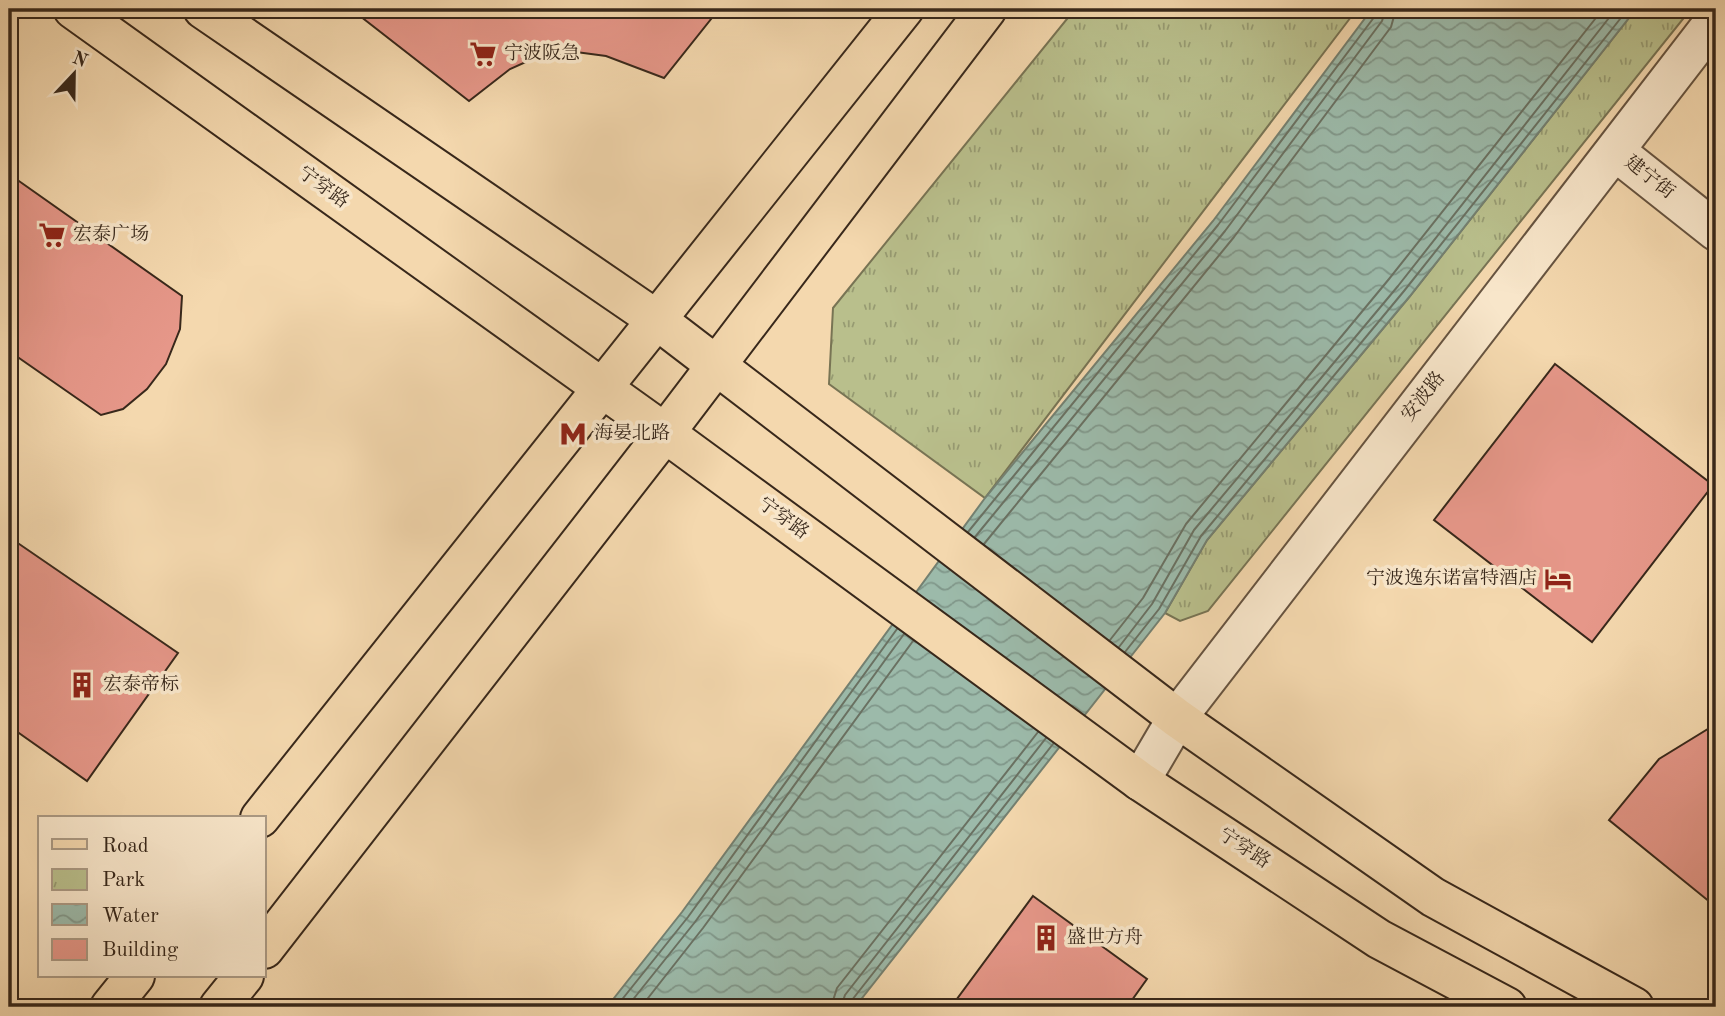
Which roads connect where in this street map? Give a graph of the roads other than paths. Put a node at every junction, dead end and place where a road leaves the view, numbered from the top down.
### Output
1 (73, 9) edge
2 (202, 9) edge
3 (904, 9) edge
4 (987, 9) edge
5 (1716, 19) edge
6 (1615, 150) junction
7 (1716, 231) edge
8 (657, 320) junction
9 (716, 364) junction
10 (602, 388) junction
11 (665, 433) junction
12 (1177, 718) junction
13 (1140, 781) junction
14 (262, 816) edge
15 (266, 946) edge
16 (133, 978) edge
17 (242, 978) edge
18 (110, 1007) edge
19 (219, 1007) edge
20 (1507, 1007) edge
21 (1633, 1007) edge

1 - 10 main road, 宁穿路
2 - 8 main road
3 - 8 main road
4 - 9 main road
5 - 6 street, 安波路
6 - 7 street, 建宁街
6 - 12 street, 安波路
8 - 9 main road
8 - 10 main road
9 - 11 main road
9 - 12 main road
10 - 11 main road, 宁穿路
10 - 14 main road
11 - 13 main road, 宁穿路
11 - 15 main road
12 - 13 street, 安波路
12 - 21 main road
13 - 20 main road, 宁穿路
16 - 18 main road
17 - 19 main road

